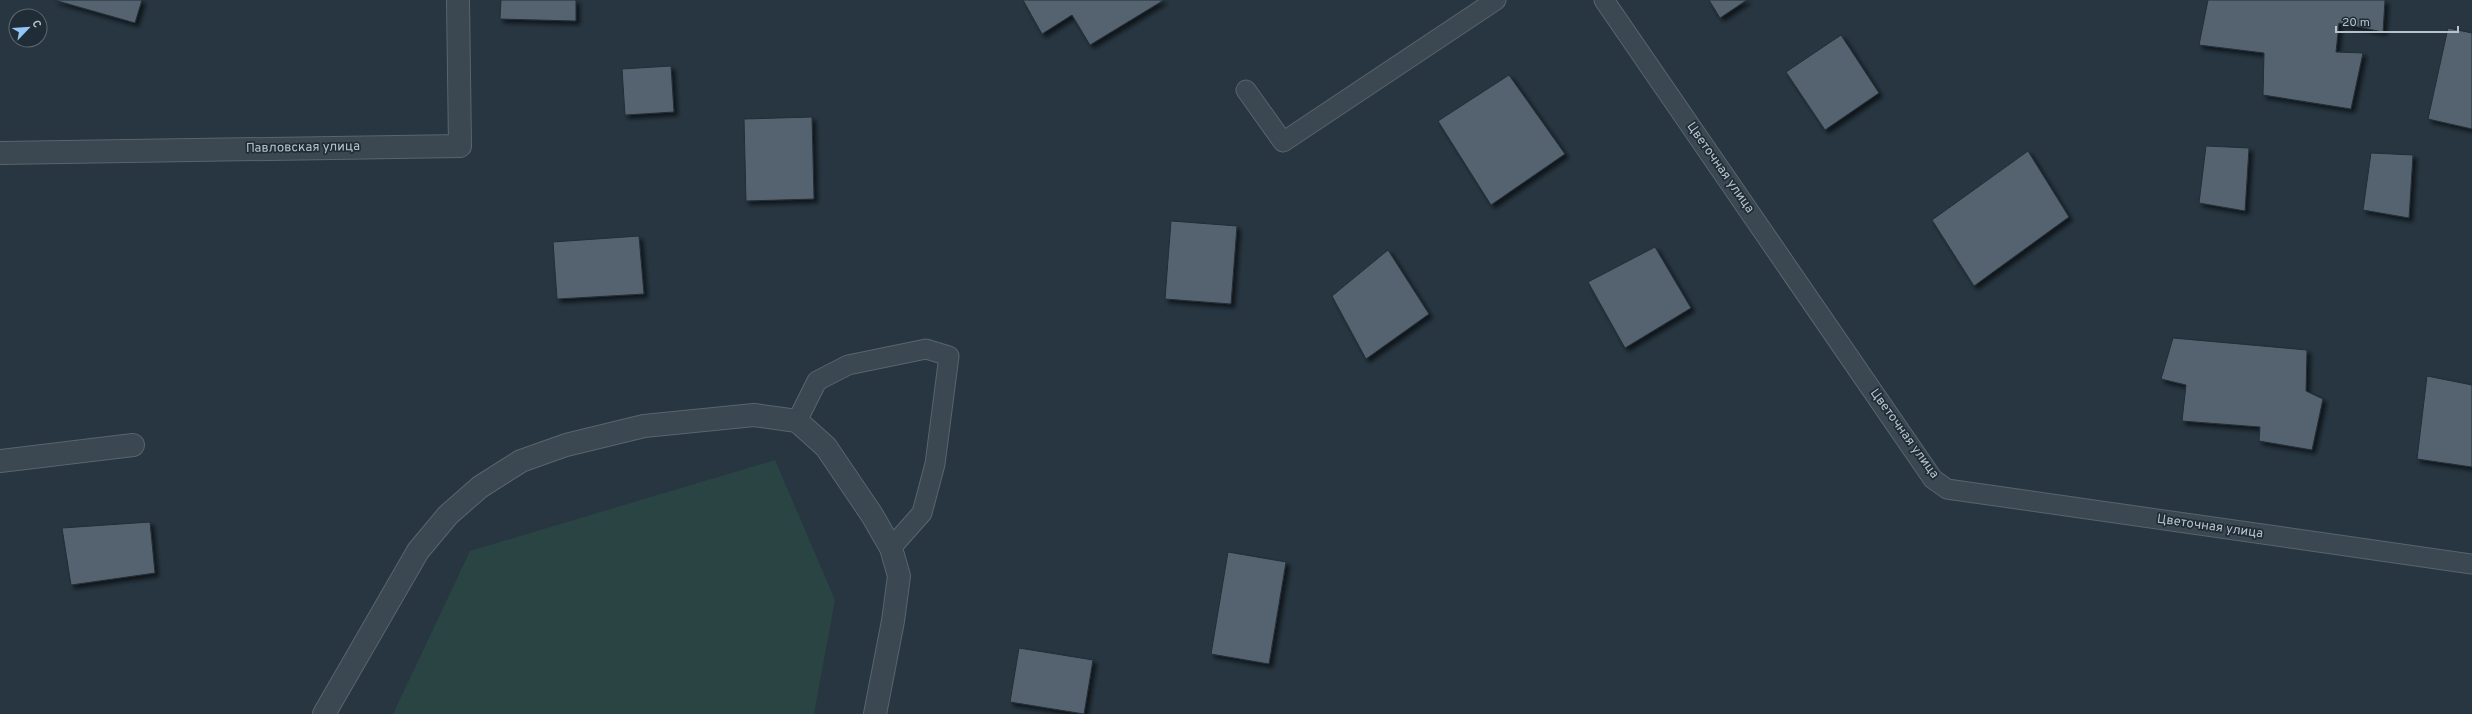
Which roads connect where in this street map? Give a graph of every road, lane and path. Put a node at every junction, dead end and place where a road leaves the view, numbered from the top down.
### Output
1 (458, 0) edge
2 (1496, 0) edge
3 (1604, 0) edge
4 (1246, 90) dead end
5 (0, 152) edge
6 (797, 421) junction
7 (132, 445) dead end
8 (0, 461) edge
9 (891, 548) junction
10 (2472, 564) edge
11 (324, 714) edge
12 (875, 714) edge

1 - 5 street, Павловская улица
2 - 4 lane
3 - 10 lane, Цветочная улица
6 - 9 street
6 - 9 lane
6 - 11 street
7 - 8 street
9 - 12 street

